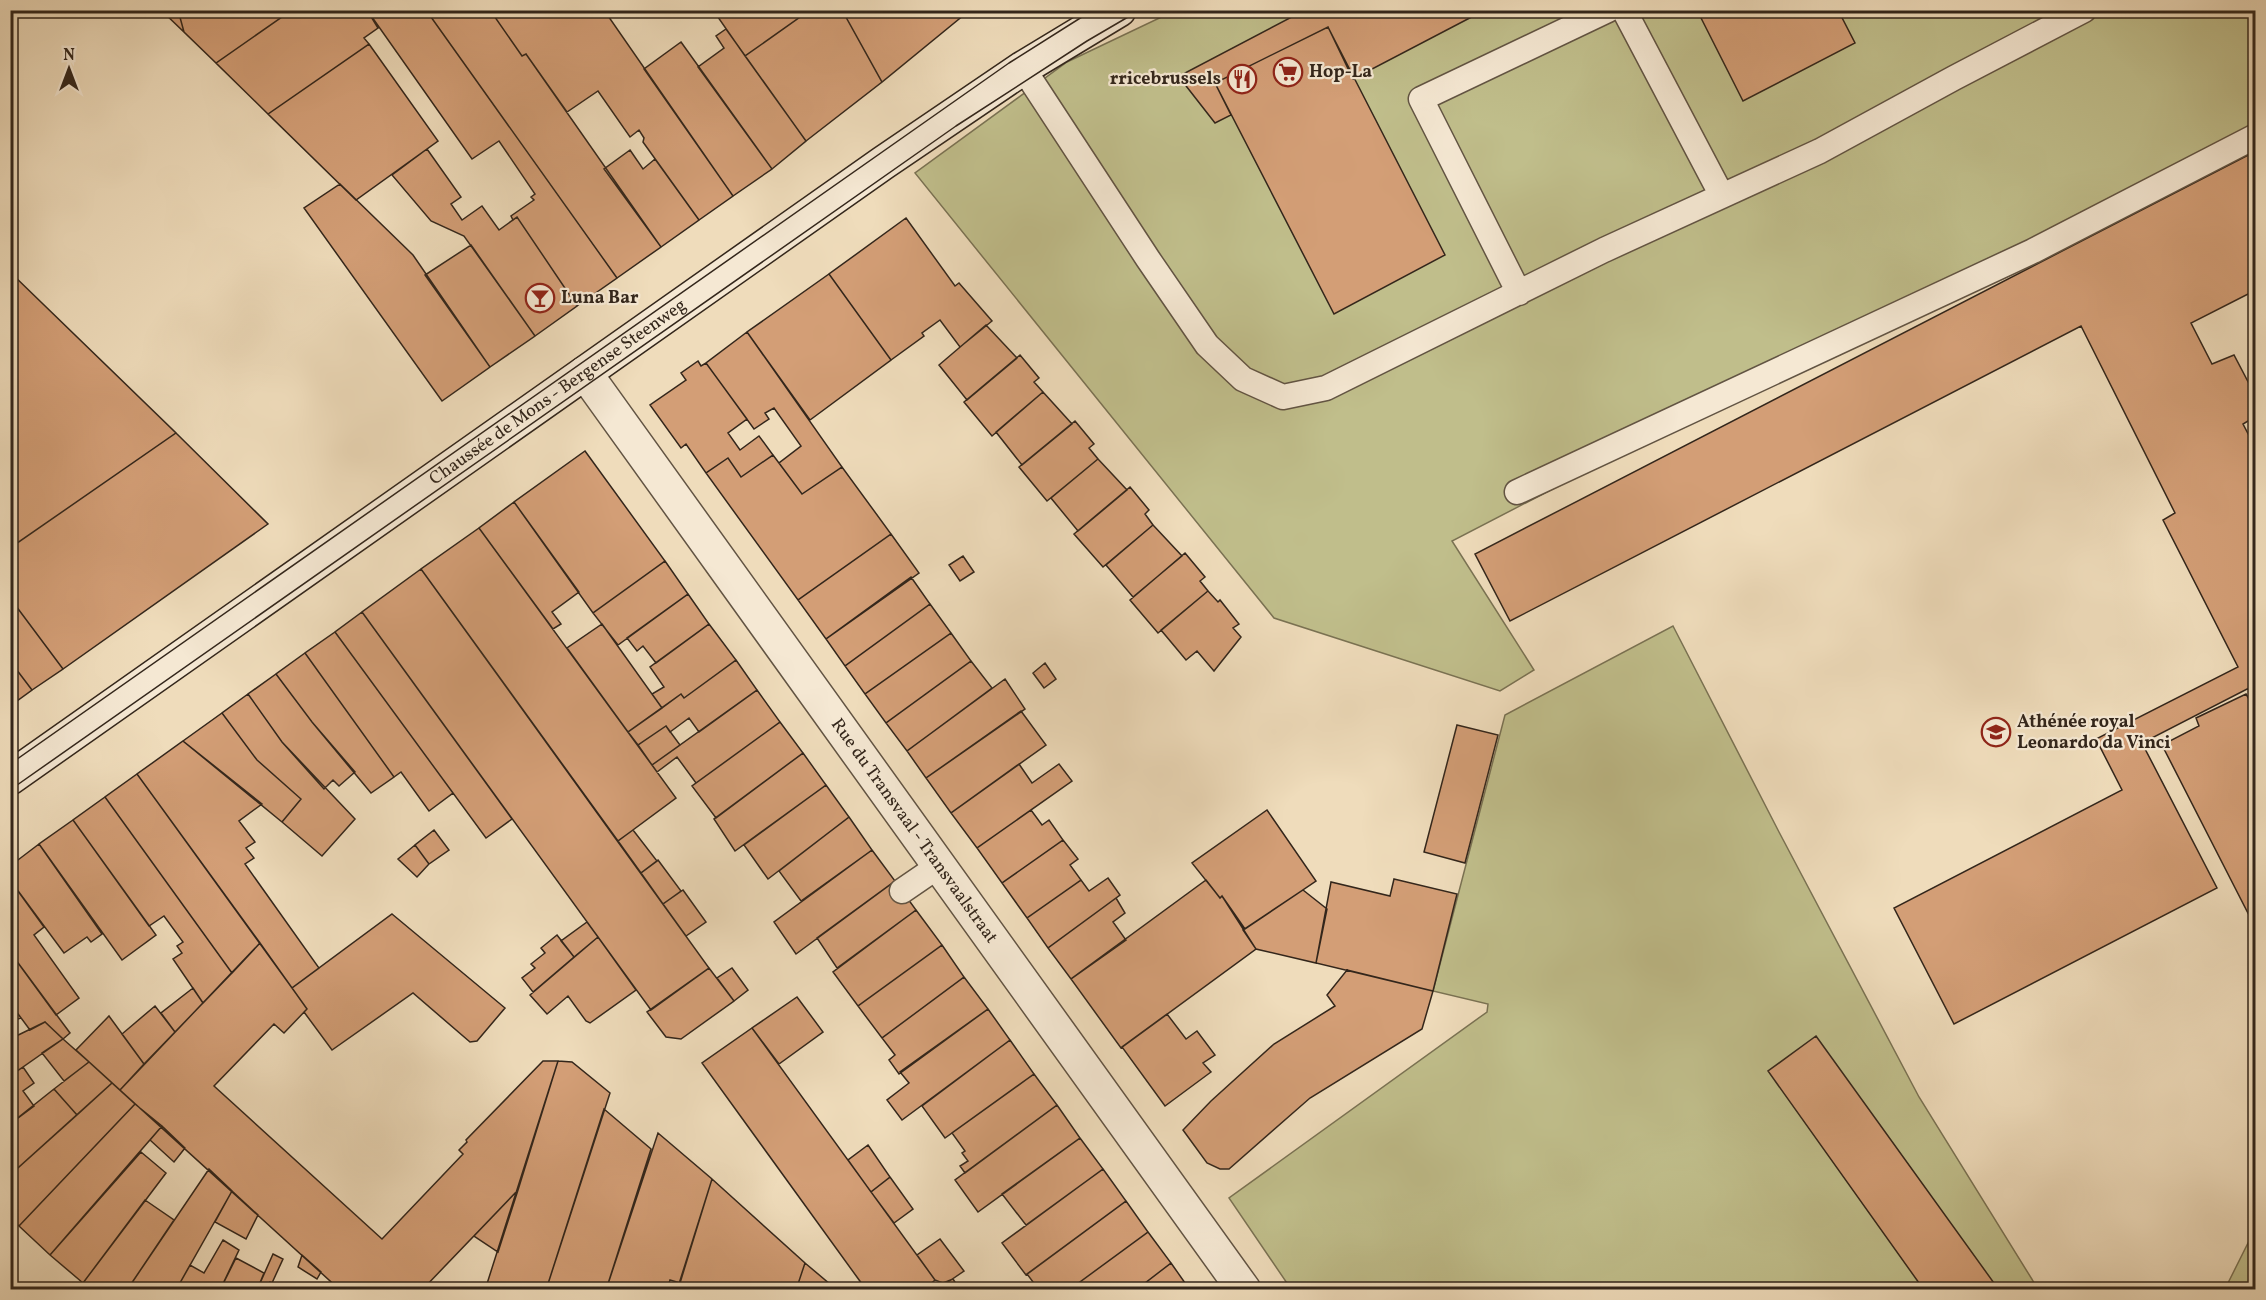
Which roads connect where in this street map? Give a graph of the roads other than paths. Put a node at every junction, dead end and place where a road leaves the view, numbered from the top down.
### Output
1 (1608, 10) edge
2 (1624, 10) edge
3 (2084, 10) edge
4 (1115, 11) edge
5 (1023, 68) junction
6 (2256, 136) edge
7 (1722, 196) junction
8 (1519, 293) junction
9 (585, 373) junction
10 (1517, 492) dead end
11 (10, 778) edge
12 (940, 865) junction
13 (902, 891) dead end
14 (1244, 1290) edge

1 - 8 lane
2 - 7 lane
3 - 7 lane
4 - 5 main road, Chaussée de Mons - Bergense Steenweg
5 - 8 lane
5 - 9 main road, Chaussée de Mons - Bergense Steenweg
6 - 10 lane
7 - 8 lane
9 - 11 main road, Chaussée de Mons - Bergense Steenweg
9 - 12 main road, Rue du Transvaal - Transvaalstraat
12 - 13 lane
12 - 14 main road, Rue du Transvaal - Transvaalstraat

